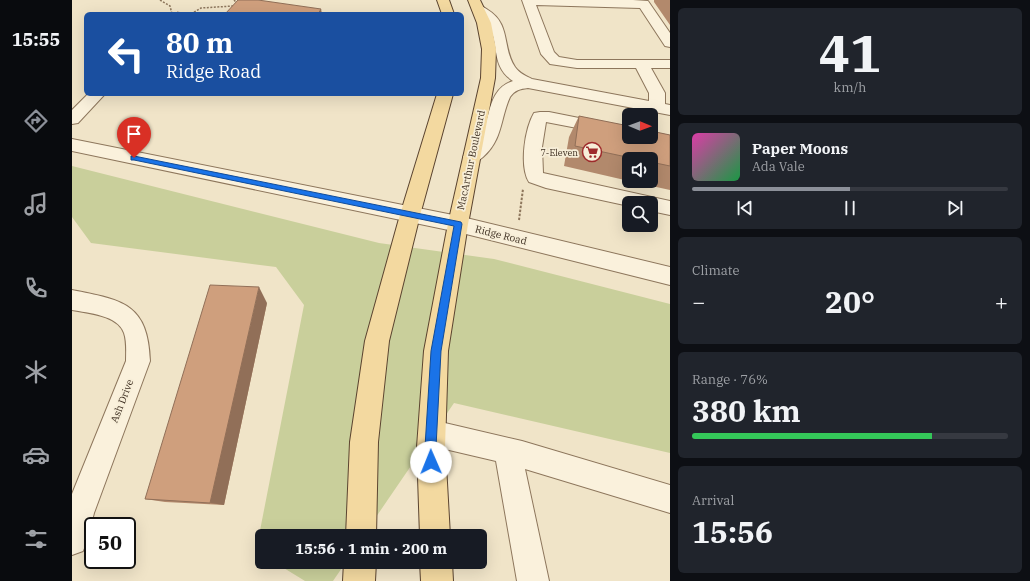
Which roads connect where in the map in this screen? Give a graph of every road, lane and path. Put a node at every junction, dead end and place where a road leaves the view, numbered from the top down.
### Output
1 (160, 0) edge
2 (234, 0) edge
3 (443, 0) edge
4 (528, 1) edge
5 (243, 3) edge
6 (476, 4) edge
7 (238, 5) junction
8 (172, 12) edge
9 (193, 12) edge
10 (447, 12) edge
11 (670, 43) edge
12 (641, 64) junction
13 (670, 64) edge
14 (528, 83) junction
15 (594, 95) junction
16 (95, 96) edge
17 (444, 96) edge
18 (664, 108) edge
19 (72, 119) edge
20 (590, 124) junction
21 (622, 131) edge
22 (72, 145) edge
23 (472, 157) junction
24 (535, 177) junction
25 (622, 197) edge
26 (658, 205) edge
27 (670, 208) edge
28 (410, 214) junction
29 (458, 224) junction
30 (516, 238) junction
31 (670, 276) edge
32 (72, 300) edge
33 (432, 433) junction
34 (508, 451) junction
35 (670, 499) edge
36 (361, 529) edge
37 (435, 529) edge
38 (72, 540) edge
39 (360, 569) edge
40 (436, 569) edge
41 (360, 581) edge
42 (437, 581) edge
43 (533, 581) edge

1 - 8 path
2 - 7 path
3 - 10 main road
4 - 11 street
4 - 12 street
5 - 7 path
6 - 14 street
6 - 23 main road, MacArthur Boulevard
7 - 9 path
12 - 13 street
12 - 18 street
14 - 15 street
14 - 23 street
15 - 18 street
15 - 20 street
16 - 19 street
17 - 28 main road
20 - 21 street
20 - 24 street
22 - 28 street, Ridge Road
23 - 29 main road, MacArthur Boulevard
24 - 25 street
24 - 30 path
26 - 27 street
28 - 29 street, Ridge Road
28 - 36 main road
29 - 30 street, Ridge Road
29 - 33 main road, MacArthur Boulevard
30 - 31 street, Ridge Road
32 - 38 street, Ash Drive
33 - 34 street
33 - 37 main road, MacArthur Boulevard
34 - 35 street
34 - 43 street
39 - 41 main road
40 - 42 main road

